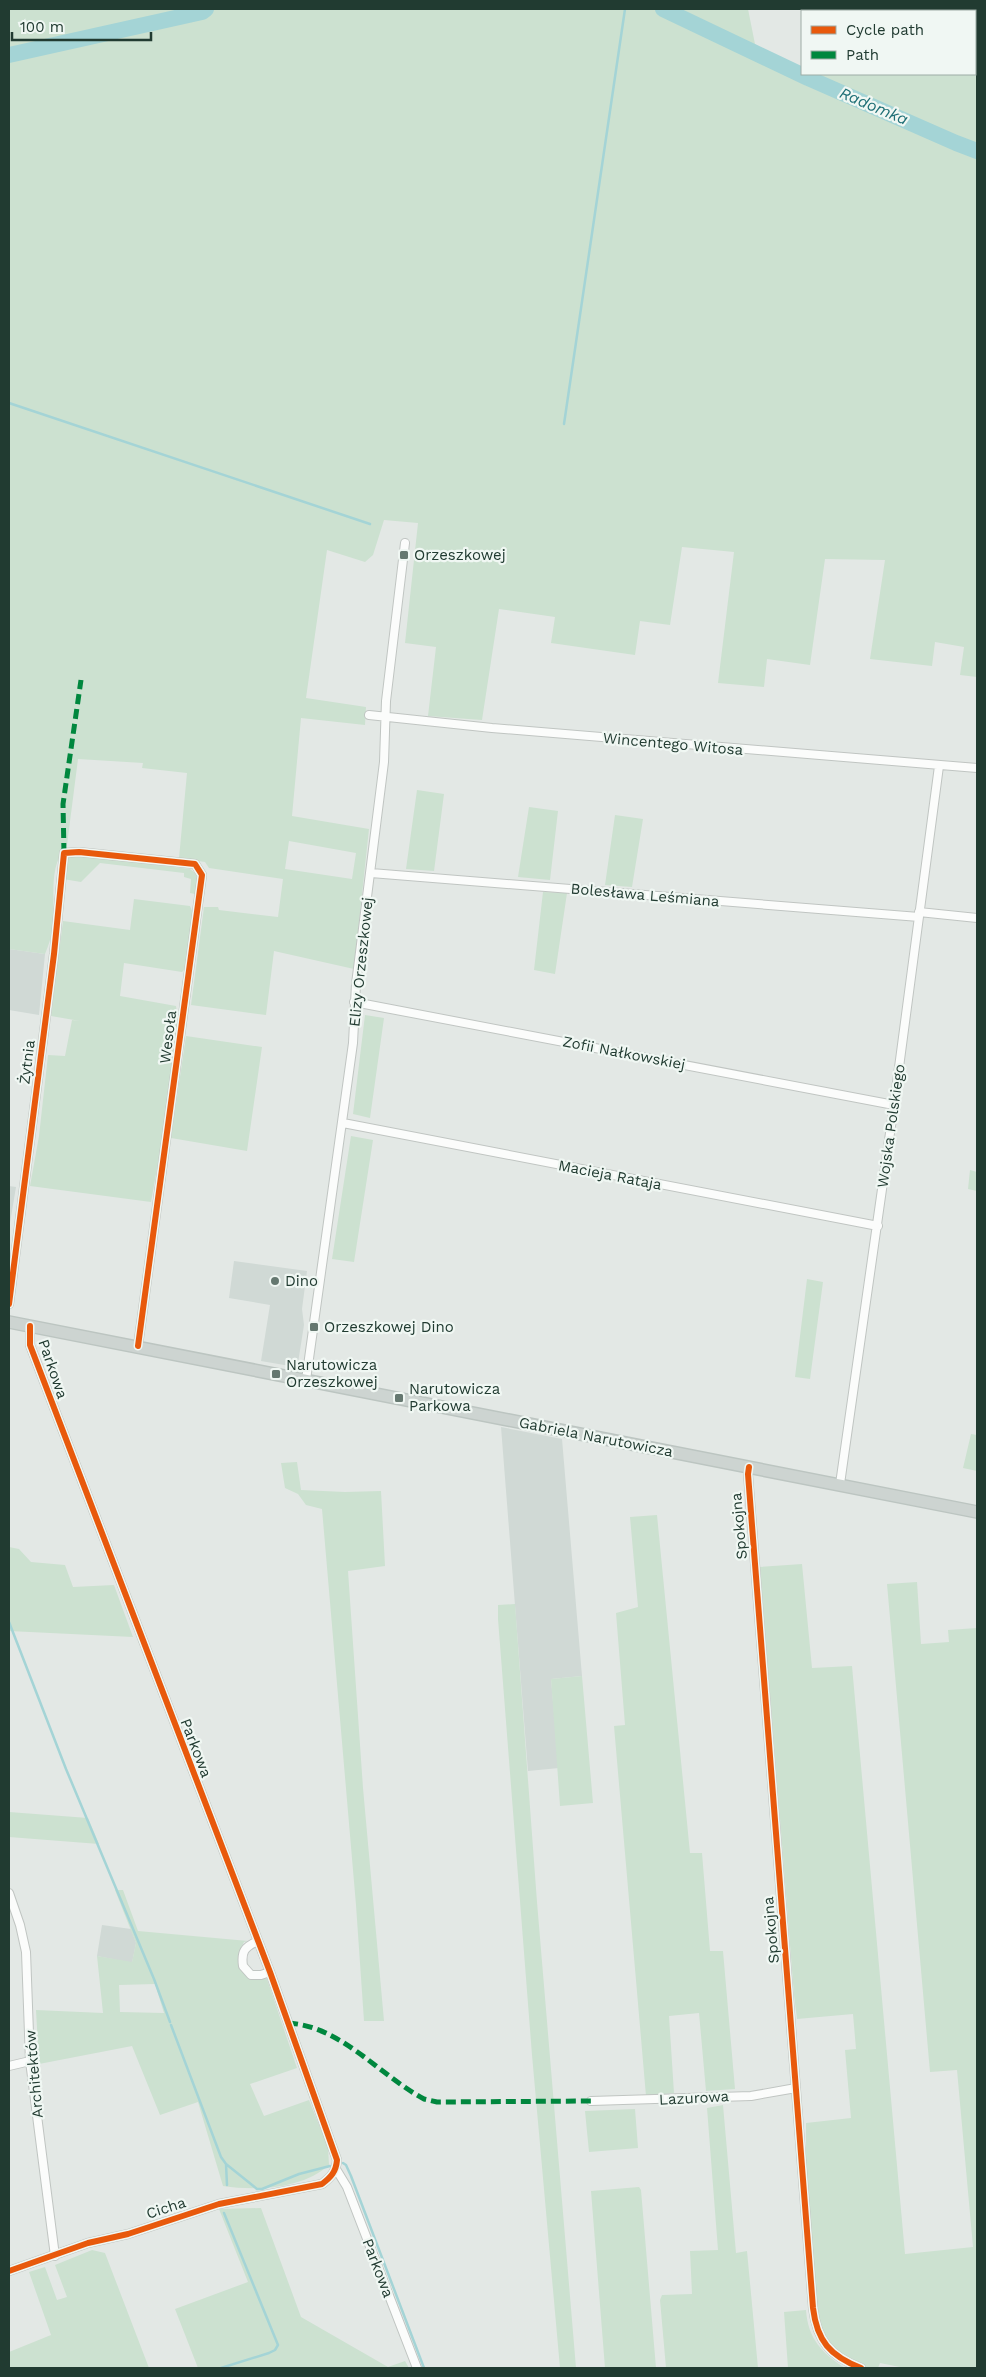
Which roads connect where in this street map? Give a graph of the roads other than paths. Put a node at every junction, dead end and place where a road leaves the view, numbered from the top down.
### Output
1 (405, 542) dead end
2 (369, 715) dead end
3 (386, 718) junction
4 (939, 766) junction
5 (977, 768) edge
6 (64, 853) joint
7 (371, 873) junction
8 (919, 914) junction
9 (977, 918) edge
10 (354, 1002) junction
11 (894, 1105) junction
12 (343, 1123) junction
13 (878, 1226) junction
14 (9, 1304) edge
15 (9, 1322) edge
16 (30, 1326) junction
17 (138, 1346) junction
18 (306, 1380) junction
19 (749, 1467) junction
20 (840, 1484) junction
21 (977, 1512) edge
22 (9, 1893) edge
23 (258, 1941) junction
24 (270, 1972) junction
25 (30, 2061) junction
26 (9, 2066) edge
27 (796, 2088) junction
28 (591, 2101) dead end
29 (336, 2169) junction
30 (55, 2256) junction
31 (9, 2271) edge
32 (417, 2368) edge
33 (861, 2368) edge

1 - 3 street, Elizy Orzeszkowej
2 - 3 street, Wincentego Witosa
3 - 4 street, Wincentego Witosa
3 - 7 street, Elizy Orzeszkowej
4 - 5 street, Wincentego Witosa
4 - 8 street, Wojska Polskiego
6 - 14 street, Żytnia
6 - 17 street, Wesoła
7 - 8 street, Bolesława Leśmiana
7 - 10 street, Elizy Orzeszkowej
8 - 9 street, Bolesława Leśmiana
8 - 11 street, Wojska Polskiego
10 - 11 street, Zofii Nałkowskiej
10 - 12 street, Elizy Orzeszkowej
11 - 13 street, Wojska Polskiego
12 - 13 street, Macieja Rataja
12 - 18 street, Elizy Orzeszkowej
13 - 20 street, Wojska Polskiego
15 - 16 main road, Gabriela Narutowicza
16 - 17 main road, Gabriela Narutowicza
16 - 23 street, Parkowa
17 - 18 main road, Gabriela Narutowicza
18 - 19 main road, Gabriela Narutowicza
19 - 20 main road, Gabriela Narutowicza
19 - 27 street, Spokojna
20 - 21 main road, Gabriela Narutowicza
22 - 25 street, Architektów
23 - 24 street, Parkowa
23 - 24 street
24 - 29 street, Parkowa
25 - 26 street
25 - 30 street, Architektów
27 - 28 street, Lazurowa
27 - 33 street, Spokojna
29 - 30 street, Cicha
29 - 32 street, Parkowa
30 - 31 street, Cicha

